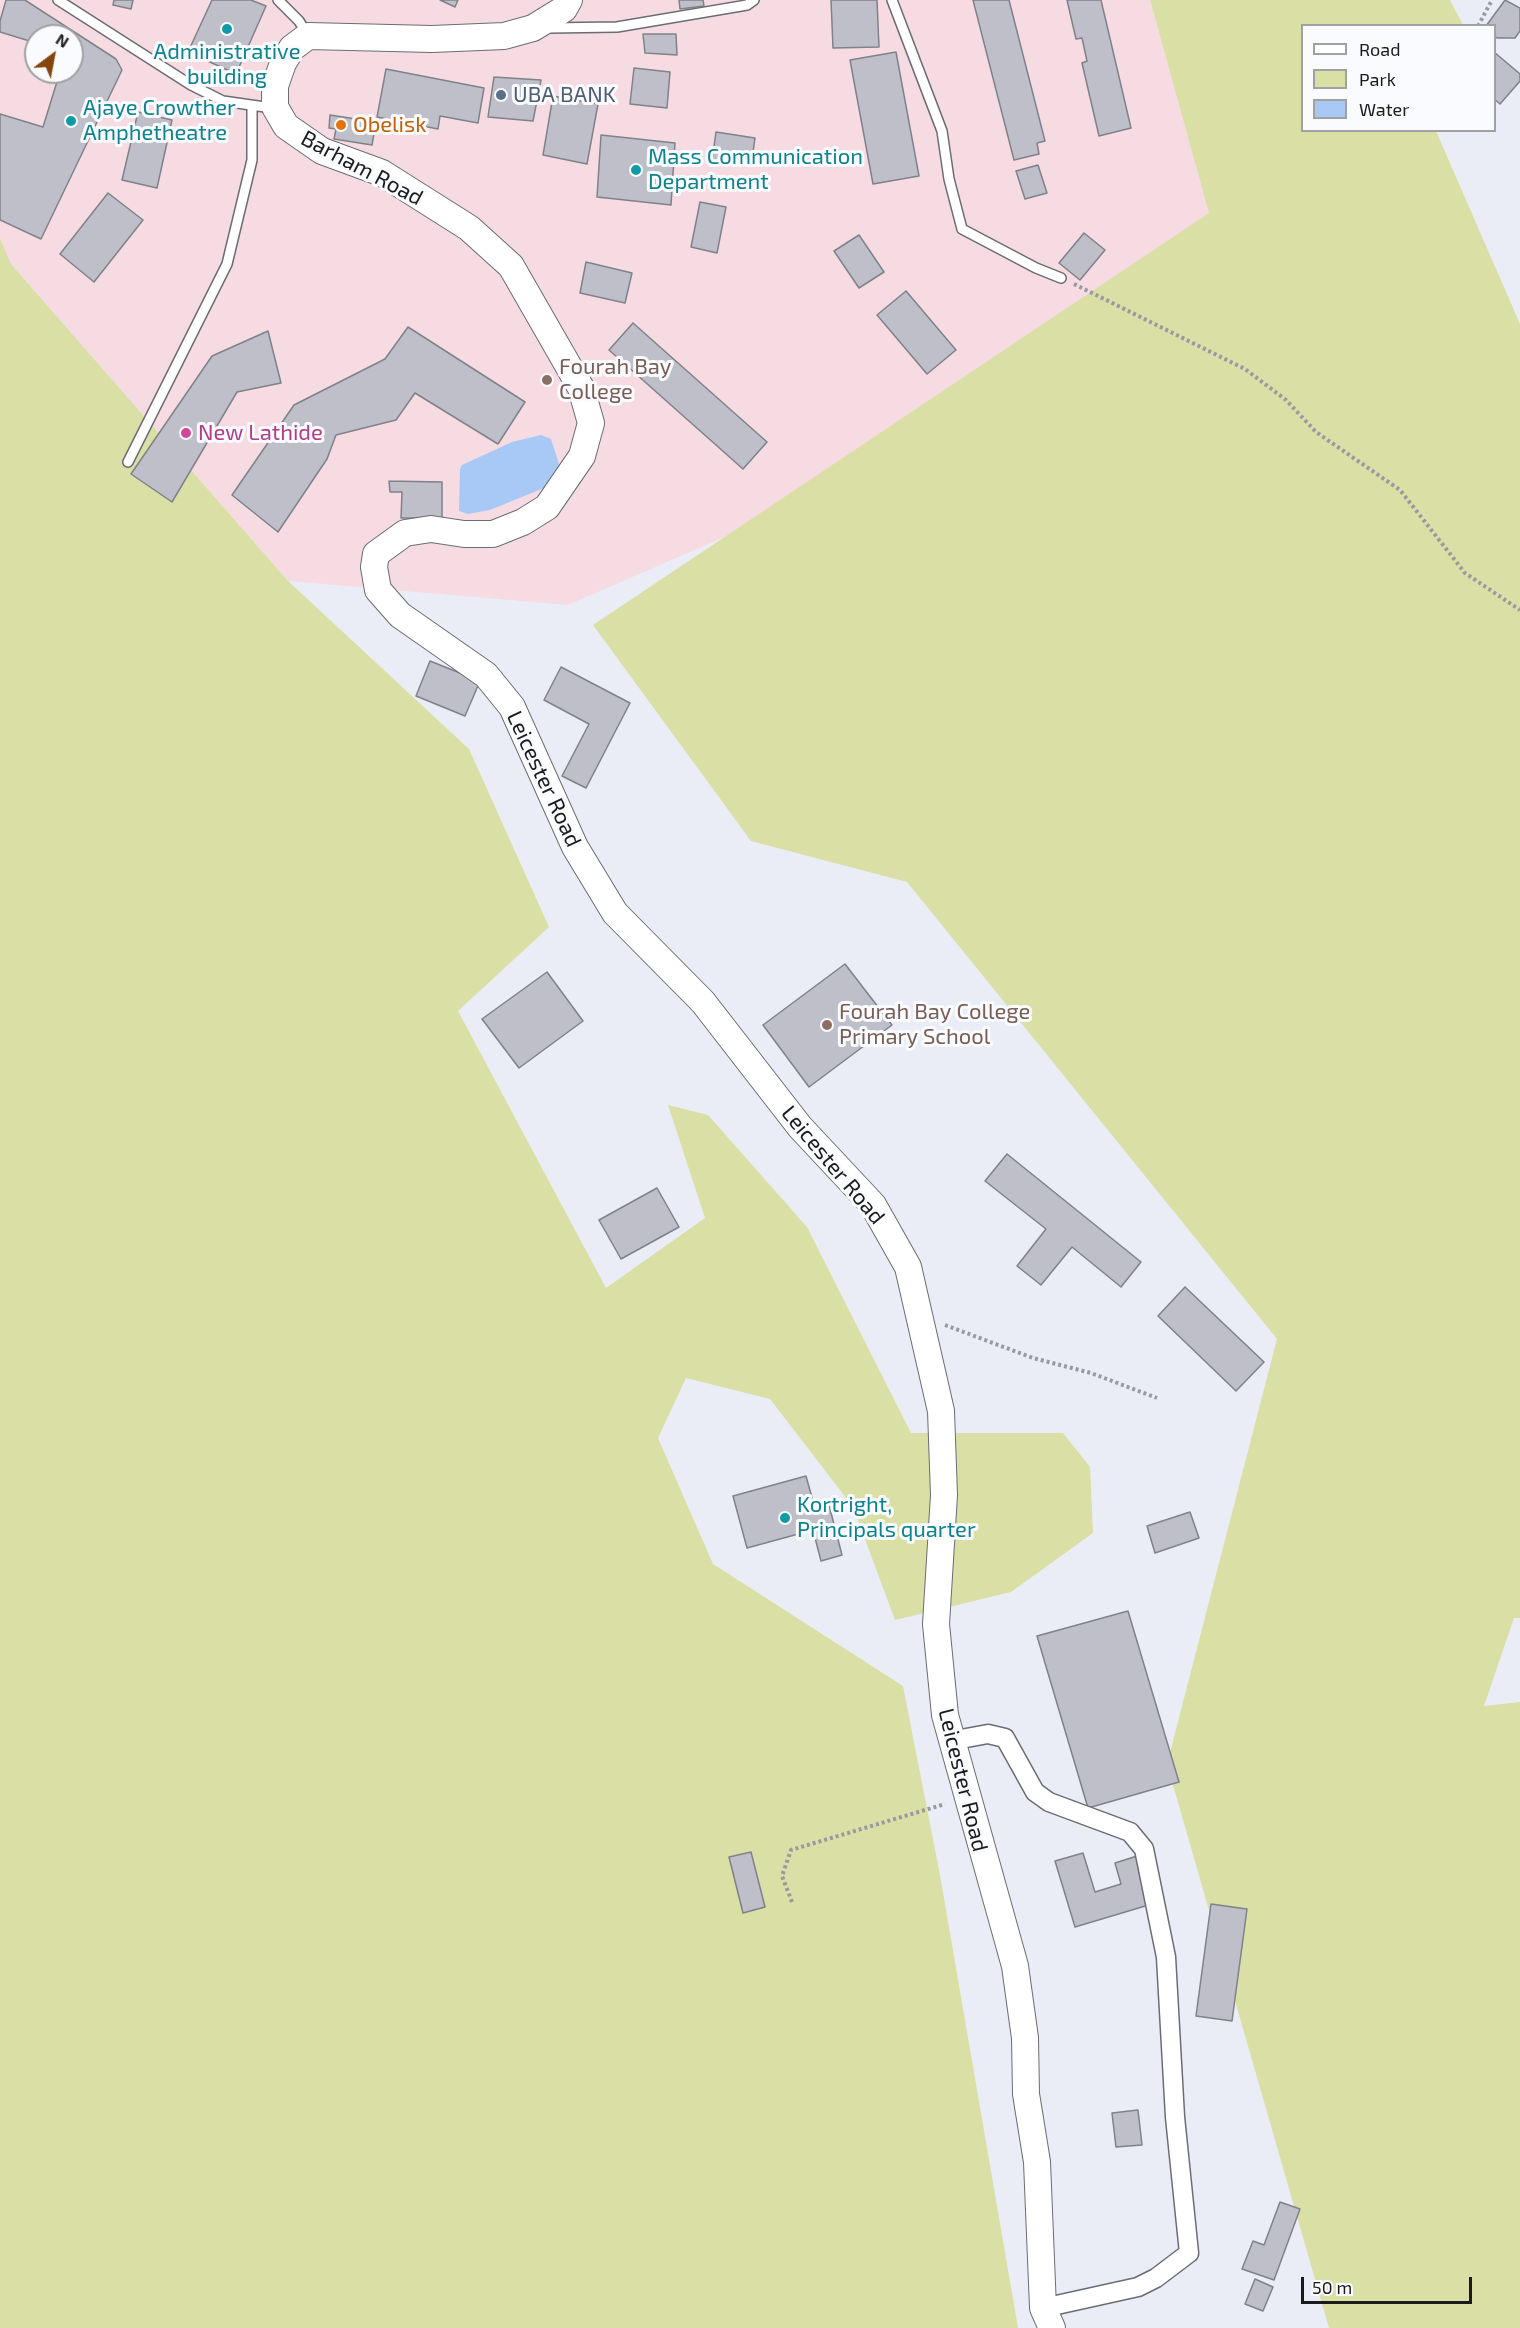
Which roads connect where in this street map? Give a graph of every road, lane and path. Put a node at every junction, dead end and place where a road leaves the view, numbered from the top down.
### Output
1 (58, 0) edge
2 (278, 0) edge
3 (569, 0) edge
4 (754, 0) edge
5 (892, 0) edge
6 (1492, 0) edge
7 (1479, 24) edge
8 (533, 28) junction
9 (308, 36) junction
10 (263, 107) junction
11 (1061, 278) joint
12 (591, 423) joint
13 (128, 462) dead end
14 (1520, 610) edge
15 (917, 1315) junction
16 (1157, 1398) dead end
17 (950, 1740) junction
18 (966, 1797) junction
19 (792, 1902) dead end
20 (1048, 2318) edge

1 - 10 lane
2 - 9 lane
3 - 8 street
4 - 8 lane
5 - 11 lane
6 - 7 path
8 - 9 street
9 - 10 street
10 - 12 street, Barham Road
10 - 13 lane
11 - 14 path
12 - 15 street, Leicester Road
15 - 16 path
15 - 17 street, Leicester Road
17 - 18 street, Leicester Road
17 - 20 street
18 - 19 path
18 - 20 street, Leicester Road

